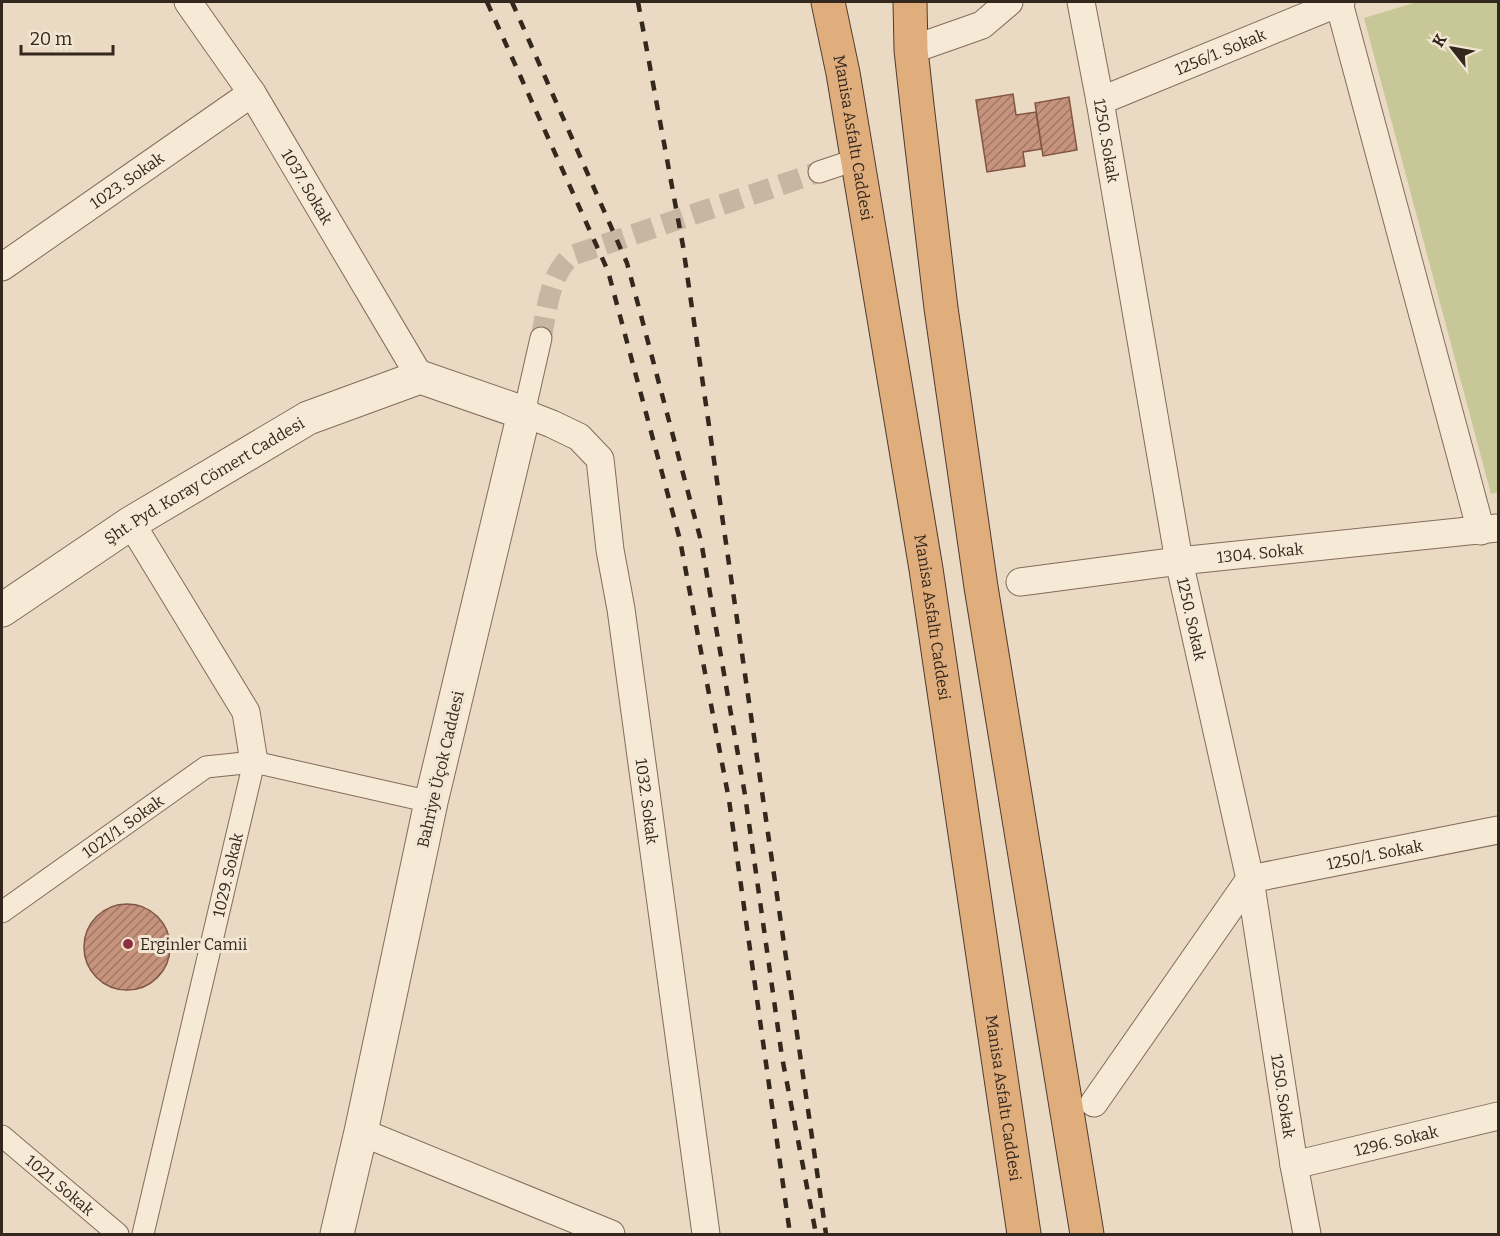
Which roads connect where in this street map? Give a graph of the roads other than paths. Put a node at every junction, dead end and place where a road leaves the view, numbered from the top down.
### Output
1 (188, 2) edge
2 (828, 2) edge
3 (910, 2) edge
4 (1009, 2) edge
5 (1081, 2) edge
6 (1340, 2) edge
7 (910, 50) junction
8 (252, 93) junction
9 (1101, 101) junction
10 (858, 159) junction
11 (819, 172) tunnel mouth
12 (5, 256) edge
13 (541, 338) tunnel mouth
14 (420, 377) junction
15 (524, 413) junction
16 (131, 523) junction
17 (1490, 530) edge
18 (1179, 561) junction
19 (1020, 582) dead end
20 (2, 610) edge
21 (254, 762) junction
22 (431, 802) junction
23 (1498, 830) edge
24 (1250, 879) junction
25 (2, 912) edge
26 (1094, 1102) dead end
27 (1498, 1116) edge
28 (361, 1132) junction
29 (2, 1137) edge
30 (1294, 1165) junction
31 (118, 1234) edge
32 (143, 1234) edge
33 (338, 1234) edge
34 (611, 1234) edge
35 (706, 1234) edge
36 (1023, 1234) edge
37 (1087, 1234) edge
38 (1307, 1234) edge

1 - 8 street, 1037. Sokak
2 - 10 highway, Manisa Asfaltı Caddesi
3 - 7 highway
4 - 7 street
5 - 9 street, 1250. Sokak
6 - 9 street, 1256/1. Sokak
6 - 17 street
7 - 37 highway
8 - 12 street, 1023. Sokak
8 - 14 street, 1037. Sokak
9 - 18 street, 1250. Sokak
10 - 11 street
10 - 36 highway, Manisa Asfaltı Caddesi
13 - 15 street
14 - 15 street
14 - 16 street, Şht. Pyd. Koray Cömert Caddesi
15 - 22 street, Bahriye Üçok Caddesi
15 - 35 street, 1032. Sokak
16 - 20 street, Şht. Pyd. Koray Cömert Caddesi
16 - 21 street
17 - 18 street, 1304. Sokak
18 - 19 street, 1304. Sokak
18 - 24 street, 1250. Sokak
21 - 22 street
21 - 25 street, 1021/1. Sokak
21 - 32 street, 1029. Sokak
22 - 28 street, Bahriye Üçok Caddesi
23 - 24 street, 1250/1. Sokak
24 - 26 street
24 - 30 street, 1250. Sokak
27 - 30 street, 1296. Sokak
28 - 33 street, Bahriye Üçok Caddesi
28 - 34 street
29 - 31 street, 1021. Sokak
30 - 38 street, 1250. Sokak

